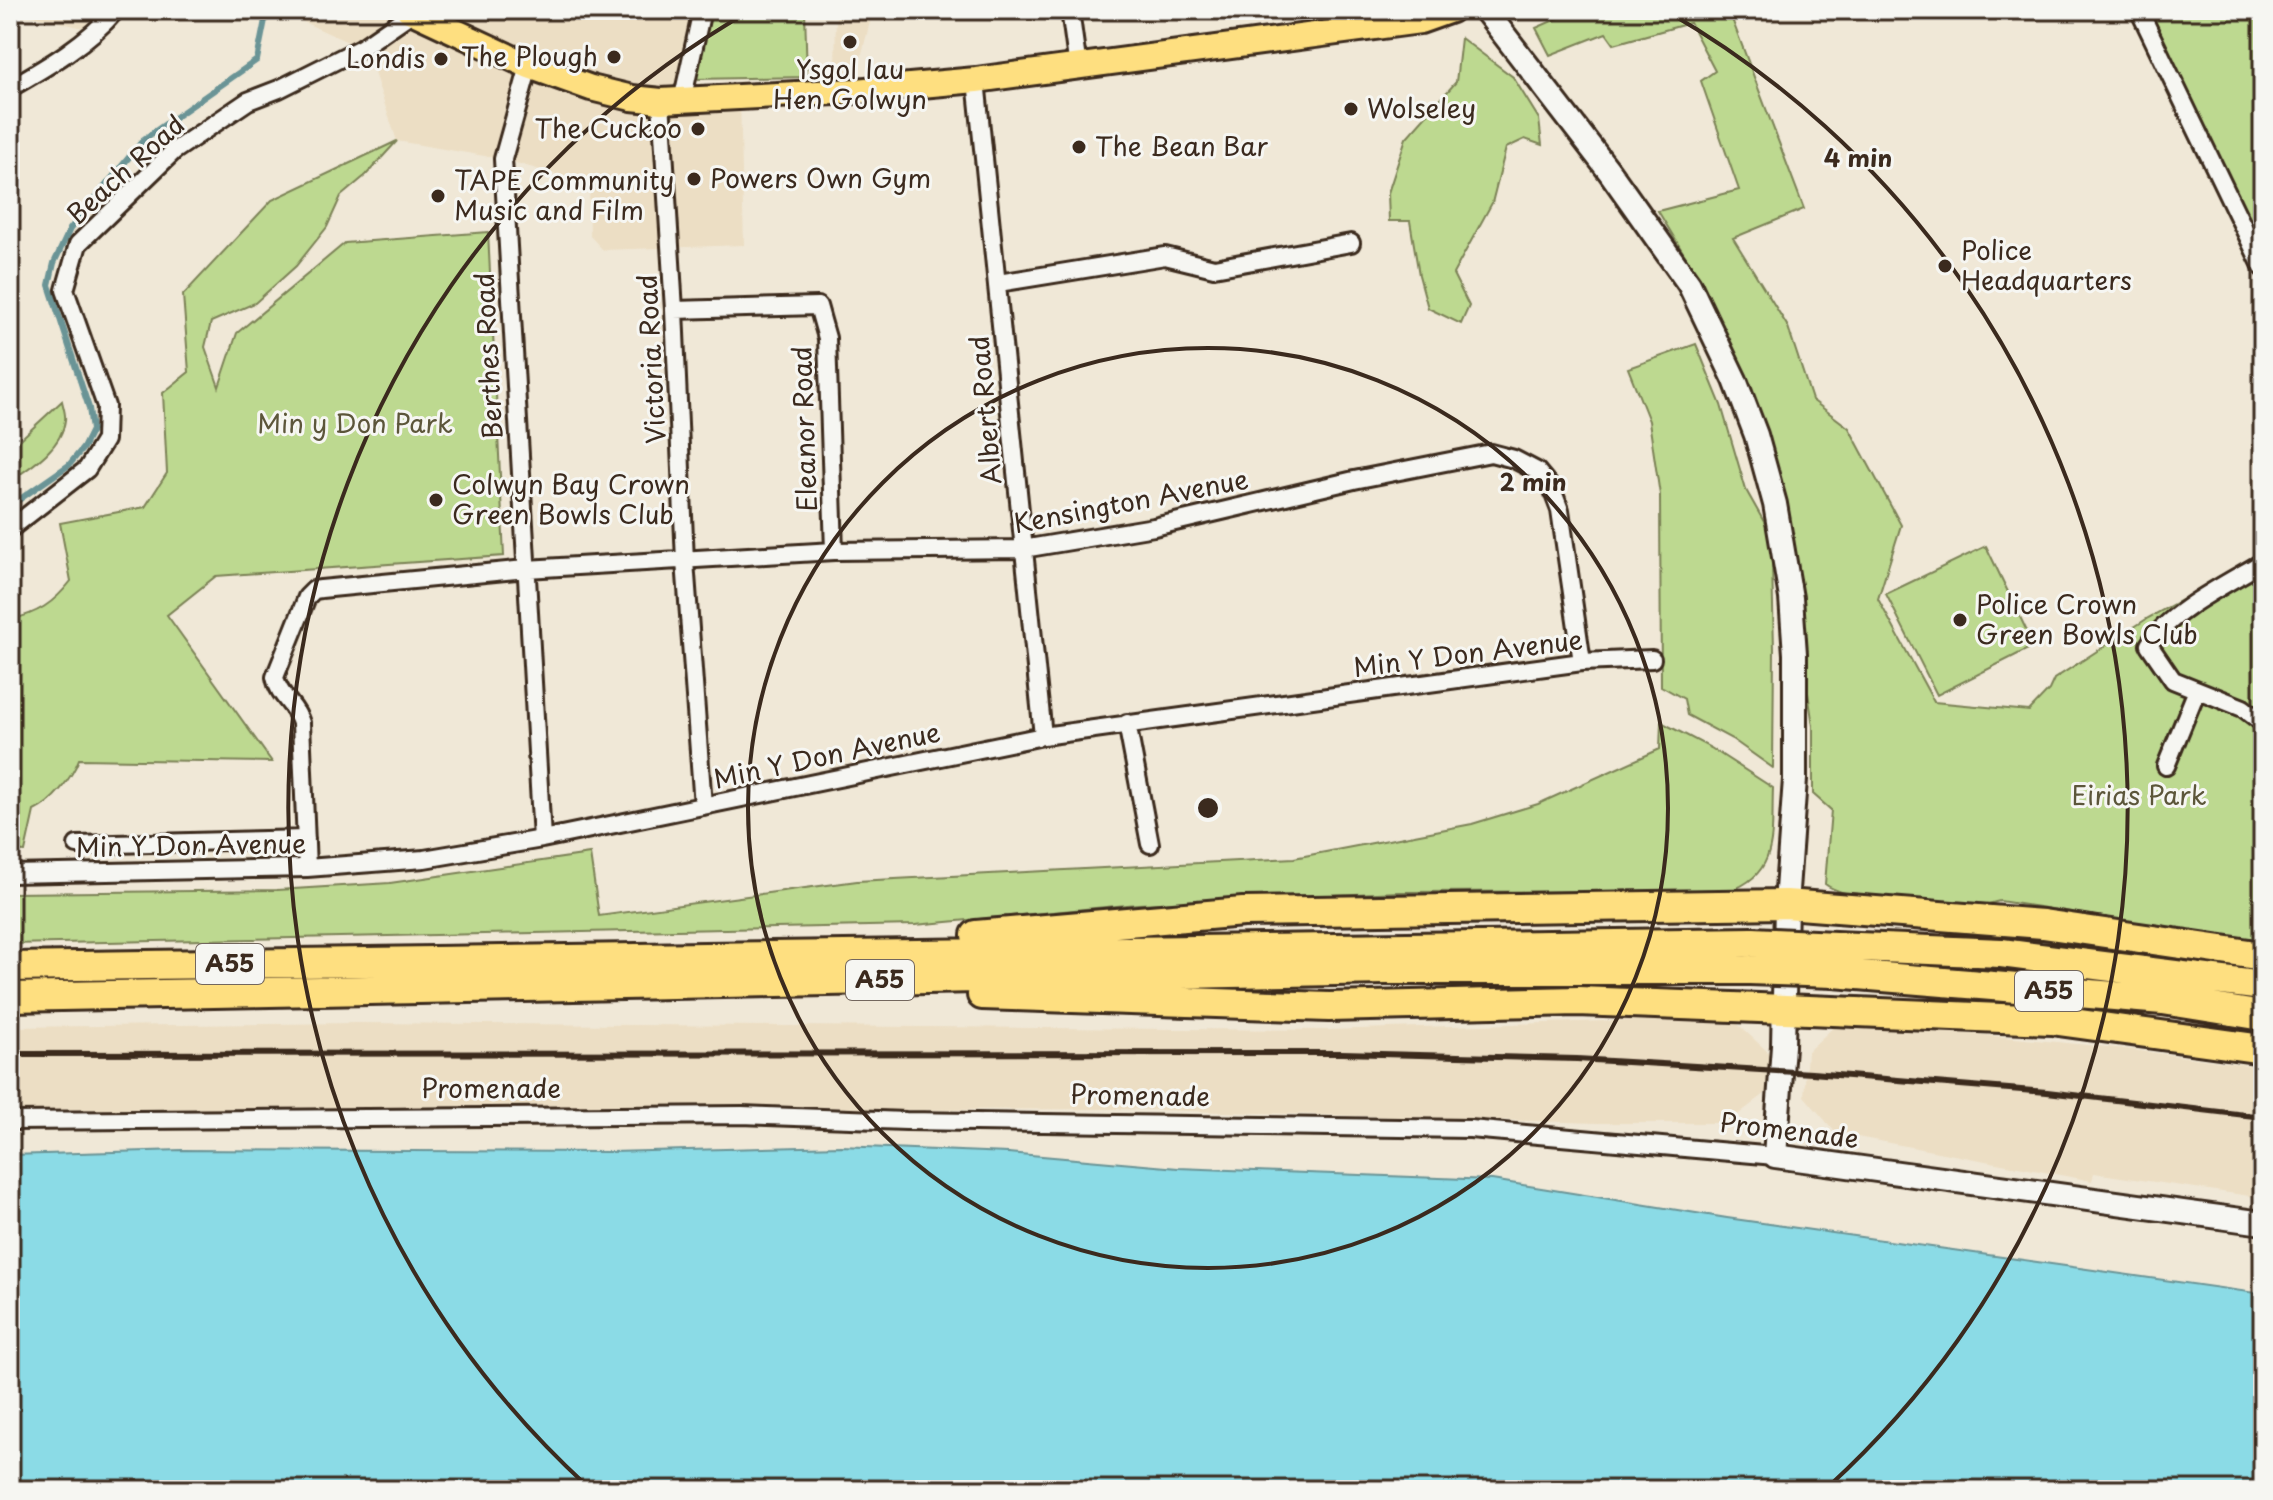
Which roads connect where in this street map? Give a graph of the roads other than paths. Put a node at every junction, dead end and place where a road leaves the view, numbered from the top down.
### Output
1 (116, 10) edge
2 (702, 10) edge
3 (1070, 10) edge
4 (1451, 10) edge
5 (1485, 10) edge
6 (2139, 10) edge
7 (411, 11) edge
8 (529, 66) junction
9 (1078, 68) junction
10 (976, 80) junction
11 (10, 88) edge
12 (672, 101) junction
13 (1351, 243) dead end
14 (2263, 268) edge
15 (998, 283) junction
16 (674, 310) junction
17 (10, 529) edge
18 (1023, 549) junction
19 (834, 551) junction
20 (685, 561) junction
21 (2263, 562) edge
22 (526, 569) junction
23 (1652, 659) dead end
24 (1582, 662) junction
25 (2197, 690) junction
26 (1127, 723) junction
27 (2263, 723) edge
28 (1043, 736) junction
29 (2166, 766) dead end
30 (703, 806) junction
31 (306, 839) junction
32 (542, 839) junction
33 (1150, 844) dead end
34 (77, 845) dead end
35 (307, 868) junction
36 (10, 874) edge
37 (1786, 904) junction
38 (2263, 956) edge
39 (1835, 960) junction
40 (10, 967) edge
41 (732, 969) junction
42 (2263, 986) edge
43 (10, 997) edge
44 (1785, 1009) junction
45 (2263, 1016) edge
46 (2263, 1049) edge
47 (10, 1121) edge
48 (1775, 1156) junction
49 (2263, 1223) edge

1 - 11 street
2 - 12 street, Victoria Road
3 - 9 street
4 - 9 main road
5 - 37 street
6 - 14 street
7 - 8 main road
7 - 17 street, Beach Road
8 - 12 main road
8 - 22 street, Berthes Road
9 - 10 main road
10 - 12 main road
10 - 15 street, Albert Road
12 - 16 street, Victoria Road
13 - 15 street
15 - 18 street, Albert Road
16 - 19 street, Eleanor Road
16 - 20 street, Victoria Road
18 - 19 street, Kensington Avenue
18 - 24 street, Kensington Avenue
18 - 28 street, Albert Road
19 - 20 street, Kensington Avenue
20 - 22 street, Kensington Avenue
20 - 30 street, Victoria Road
21 - 25 street
22 - 31 street, Kensington Avenue
22 - 32 street, Berthes Road
23 - 24 street, Min Y Don Avenue
24 - 26 street, Min Y Don Avenue
25 - 27 street
25 - 29 street
26 - 28 street, Min Y Don Avenue
26 - 33 street
28 - 30 street, Min Y Don Avenue
30 - 32 street, Min Y Don Avenue
31 - 34 street
31 - 35 street
32 - 35 street, Min Y Don Avenue
35 - 36 street, Min Y Don Avenue
37 - 38 highway
37 - 41 highway
37 - 44 street
39 - 41 highway, A55, bridge
39 - 41 highway, A55, bridge
39 - 42 highway, A55
39 - 45 highway, A55
40 - 41 highway, A55
41 - 43 highway, A55
41 - 44 highway
44 - 46 highway
44 - 48 street
47 - 48 street, Promenade
48 - 49 street, Promenade

